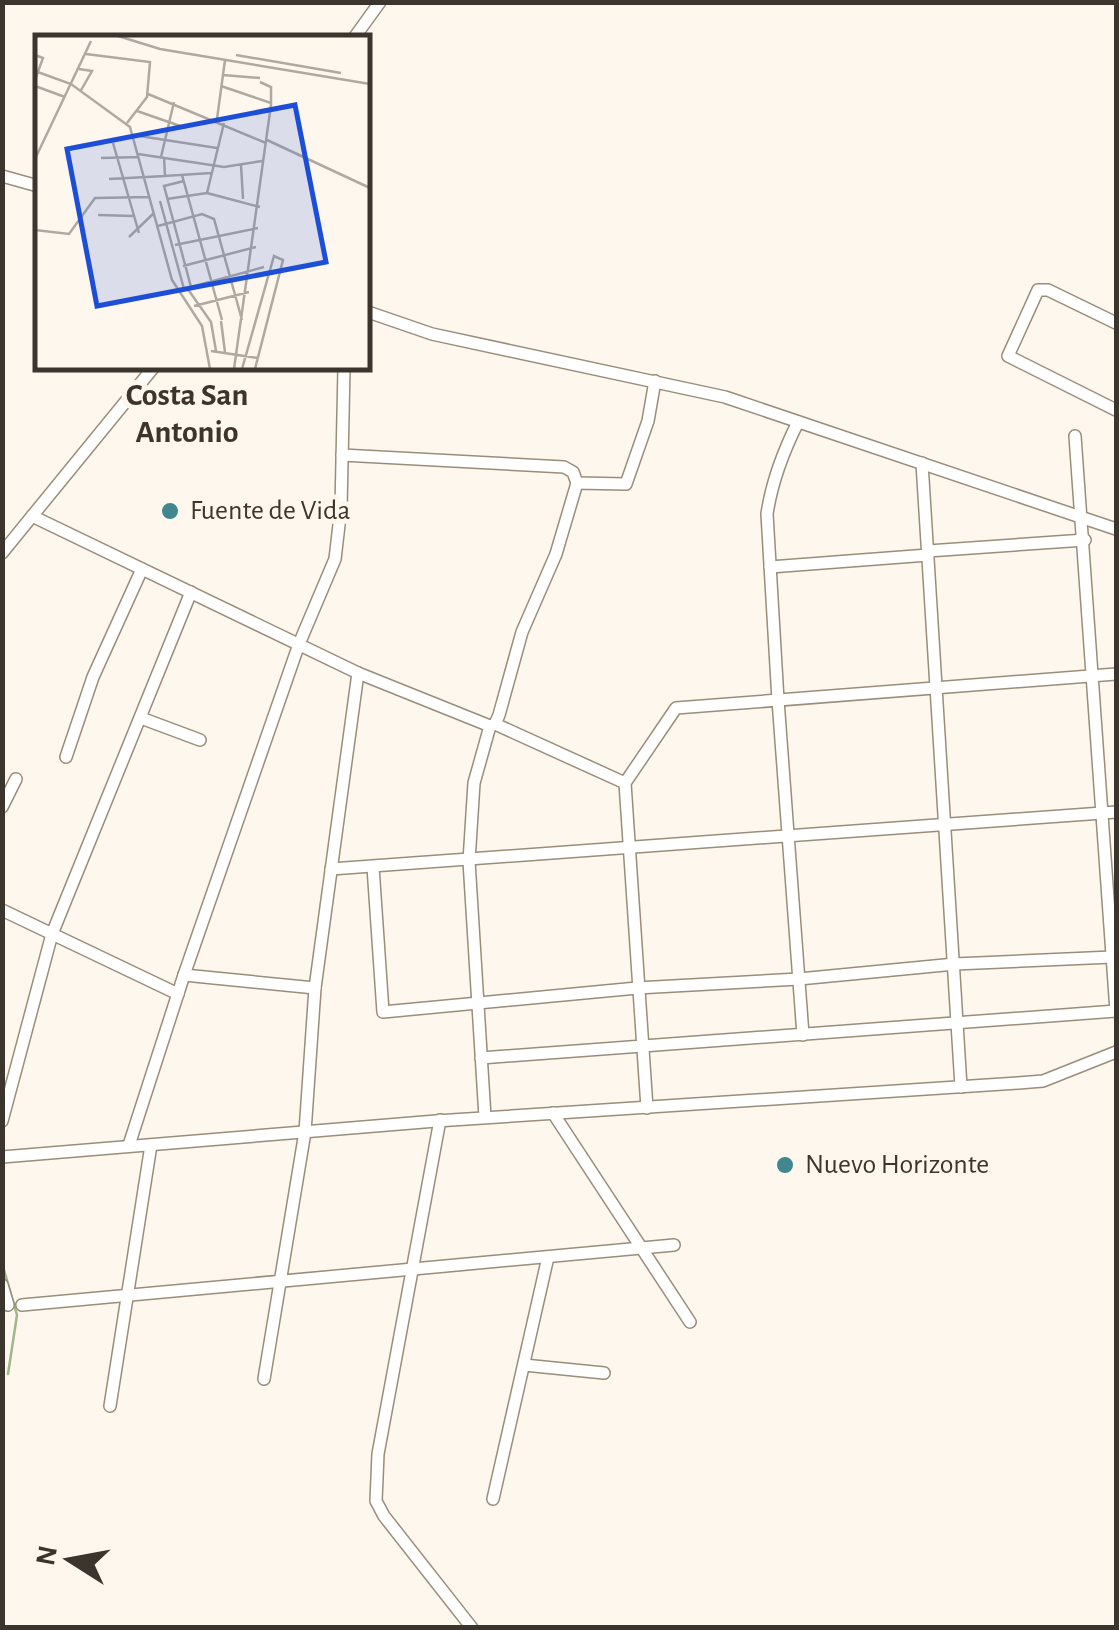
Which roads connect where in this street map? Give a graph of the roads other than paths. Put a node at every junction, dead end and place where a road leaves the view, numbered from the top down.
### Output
1 (380, 2) edge
2 (356, 35) edge
3 (2, 176) edge
4 (35, 185) edge
5 (370, 313) edge
6 (1116, 322) edge
7 (150, 370) edge
8 (344, 370) edge
9 (655, 380) junction
10 (1116, 410) edge
11 (798, 422) junction
12 (1075, 436) dead end
13 (342, 456) junction
14 (922, 463) junction
15 (577, 482) junction
16 (32, 516) junction
17 (1083, 516) junction
18 (1116, 529) edge
19 (1085, 540) junction
20 (2, 553) edge
21 (928, 553) junction
22 (770, 568) junction
23 (142, 569) junction
24 (191, 592) junction
25 (299, 644) junction
26 (358, 673) junction
27 (1116, 674) edge
28 (1094, 675) junction
29 (937, 688) junction
30 (778, 700) junction
31 (140, 718) junction
32 (492, 725) junction
33 (200, 740) dead end
34 (66, 758) dead end
35 (16, 779) dead end
36 (624, 784) junction
37 (2, 807) edge
38 (1116, 812) edge
39 (1102, 814) junction
40 (947, 825) junction
41 (788, 837) junction
42 (629, 849) junction
43 (468, 861) junction
44 (373, 867) junction
45 (331, 869) junction
46 (2, 910) edge
47 (52, 934) junction
48 (1112, 957) junction
49 (955, 964) junction
50 (184, 975) junction
51 (799, 979) junction
52 (314, 988) junction
53 (637, 988) junction
54 (1116, 989) edge
55 (178, 994) junction
56 (478, 1002) junction
57 (1116, 1011) edge
58 (959, 1024) junction
59 (804, 1035) junction
60 (642, 1047) junction
61 (1116, 1052) edge
62 (482, 1058) junction
63 (960, 1088) junction
64 (647, 1108) junction
65 (553, 1113) junction
66 (485, 1117) junction
67 (440, 1120) junction
68 (2, 1121) edge
69 (305, 1132) junction
70 (129, 1145) junction
71 (151, 1145) junction
72 (2, 1156) edge
73 (674, 1245) dead end
74 (640, 1248) junction
75 (548, 1256) junction
76 (414, 1269) junction
77 (280, 1281) junction
78 (2, 1285) edge
79 (128, 1295) junction
80 (690, 1322) dead end
81 (524, 1365) junction
82 (604, 1373) dead end
83 (264, 1379) dead end
84 (110, 1406) dead end
85 (493, 1499) dead end
86 (472, 1628) edge

1 - 2 street
3 - 4 street
5 - 9 street
6 - 10 street
7 - 16 street
8 - 13 street
9 - 11 street
9 - 15 street
11 - 14 street
11 - 22 street
12 - 17 street
13 - 15 street
13 - 25 street
14 - 17 street
14 - 21 street
15 - 32 street
16 - 20 street
16 - 23 street
17 - 18 street
17 - 19 street
19 - 21 street
19 - 28 street
21 - 22 street
21 - 29 street
22 - 30 street
23 - 24 street
23 - 34 street
24 - 25 street
24 - 31 street
25 - 26 street
25 - 50 street
26 - 32 street
26 - 45 street
27 - 28 street
28 - 29 street
28 - 39 street
29 - 30 street
29 - 40 street
30 - 36 street
30 - 41 street
31 - 33 street
31 - 47 street
32 - 36 street
32 - 43 street
35 - 37 street
36 - 42 street
38 - 39 street
39 - 40 street
39 - 48 street
40 - 41 street
40 - 49 street
41 - 42 street
41 - 51 street
42 - 43 street
42 - 53 street
43 - 44 street
43 - 56 street
44 - 45 street
44 - 56 street
45 - 52 street
46 - 47 street
47 - 55 street
47 - 68 street
48 - 49 street
48 - 54 street
49 - 51 street
49 - 58 street
50 - 52 street
50 - 55 street
51 - 53 street
51 - 59 street
52 - 69 street
53 - 56 street
53 - 60 street
54 - 57 street
55 - 70 street
56 - 62 street
57 - 58 street
58 - 59 street
58 - 63 street
59 - 60 street
60 - 62 street
60 - 64 street
61 - 63 street
62 - 66 street
63 - 64 street
64 - 65 street
65 - 66 street
65 - 74 street
66 - 67 street
67 - 69 street
67 - 76 street
69 - 71 street
69 - 77 street
70 - 71 street
70 - 72 street
71 - 79 street
73 - 74 street
74 - 75 street
74 - 80 street
75 - 76 street
75 - 81 street
76 - 77 street
76 - 86 street
77 - 79 street
77 - 83 street
78 - 79 street
79 - 84 street
81 - 82 street
81 - 85 street

